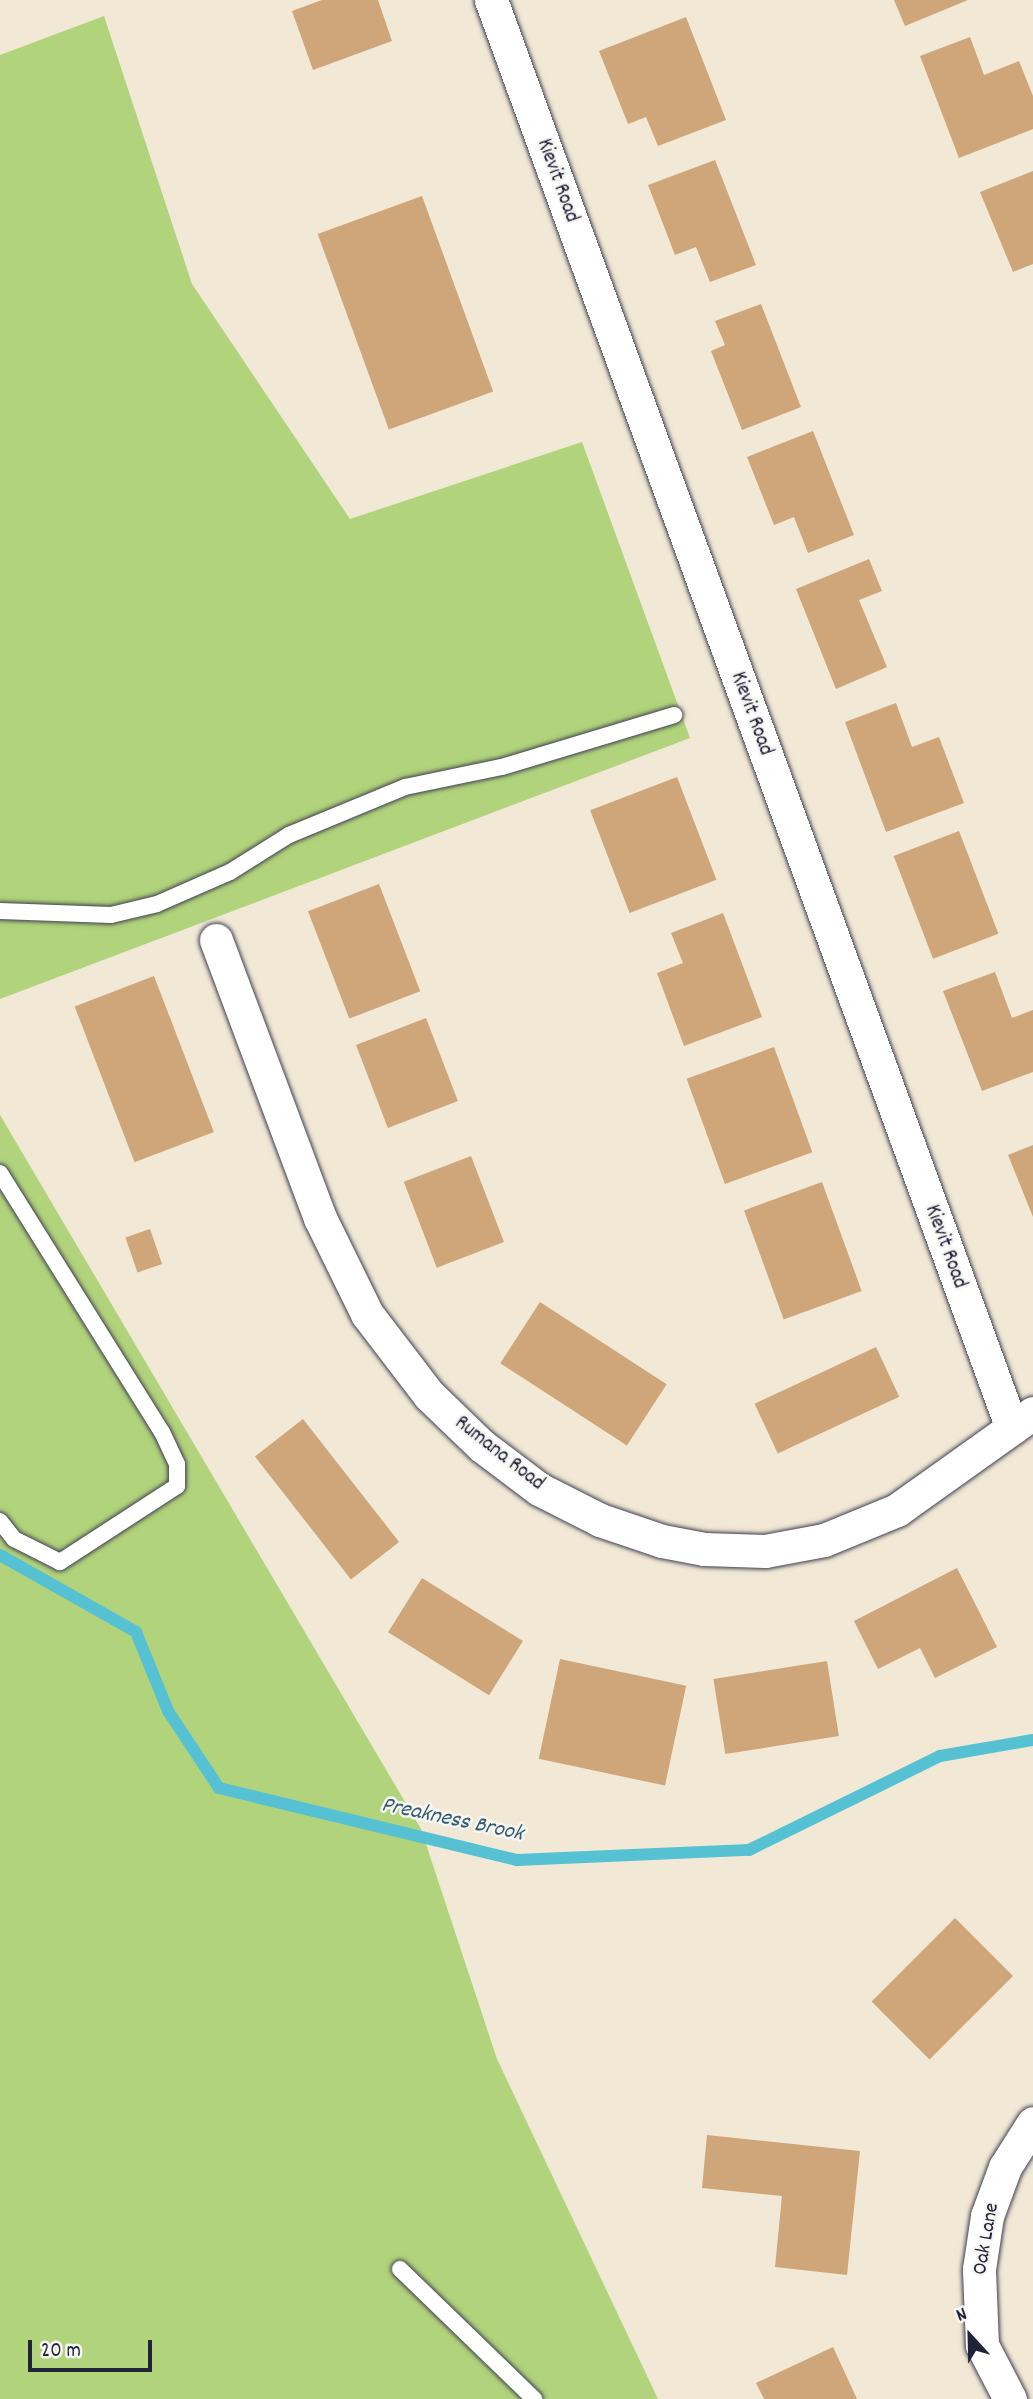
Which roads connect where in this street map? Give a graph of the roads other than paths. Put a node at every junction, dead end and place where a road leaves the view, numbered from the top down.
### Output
1 (491, 0) edge
2 (674, 715) dead end
3 (0, 911) edge
4 (216, 940) dead end
5 (0, 1173) edge
6 (1022, 1420) edge
7 (0, 1521) edge
8 (1033, 2123) edge
9 (400, 2269) dead end
10 (534, 2399) edge
11 (1010, 2399) edge

1 - 6 street, Kievit Road
2 - 3 lane
4 - 6 street, Rumana Road
5 - 7 lane
8 - 11 street, Oak Lane
9 - 10 lane

